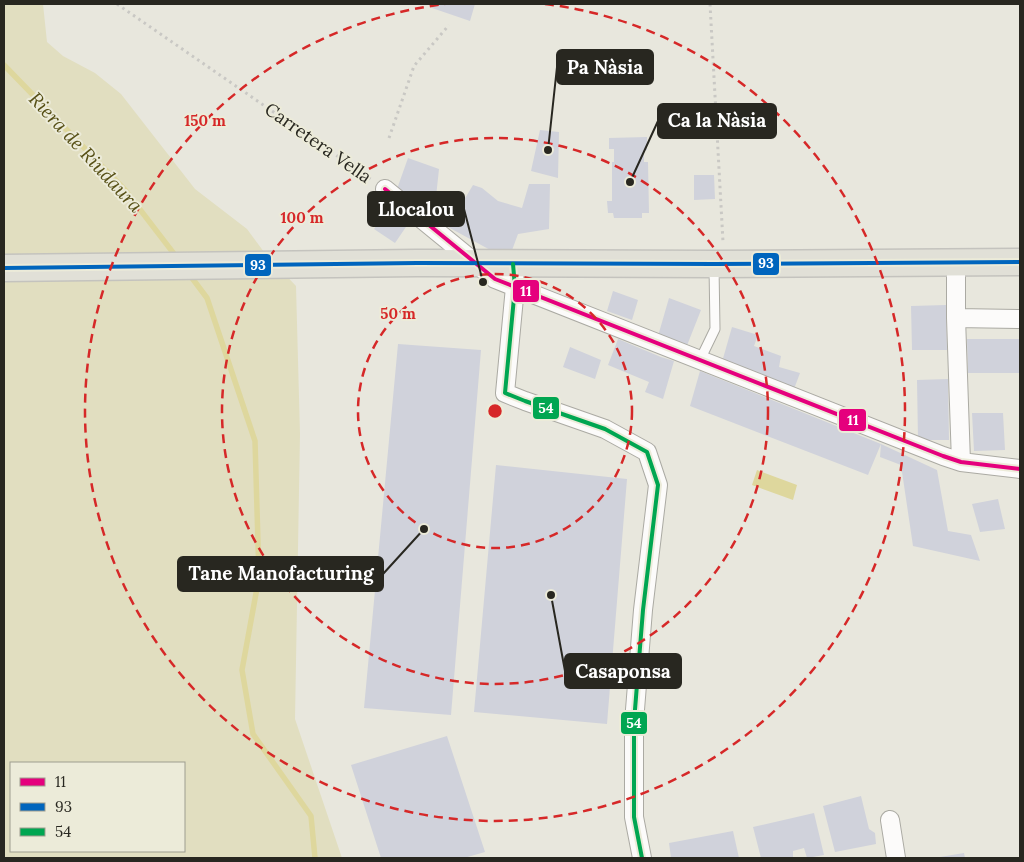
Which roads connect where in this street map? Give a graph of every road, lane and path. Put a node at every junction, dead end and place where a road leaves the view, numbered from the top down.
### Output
1 (117, 4) edge
2 (710, 4) edge
3 (449, 25) dead end
4 (389, 138) dead end
5 (385, 189) joint
6 (719, 257) junction
7 (956, 262) junction
8 (1020, 262) edge
9 (476, 263) junction
10 (4, 268) edge
11 (514, 276) junction
12 (956, 318) junction
13 (1020, 319) edge
14 (700, 360) junction
15 (961, 462) junction
16 (1020, 469) edge
17 (890, 820) dead end
18 (642, 858) edge
19 (894, 858) edge

1 - 5 path, Carretera Vella
2 - 6 path
3 - 4 path
5 - 9 street, Carretera Vella
6 - 7 main road
6 - 11 main road
6 - 14 lane
7 - 8 main road
7 - 12 street
9 - 10 main road
9 - 11 main road
11 - 14 street
11 - 18 street
12 - 13 street
12 - 15 street
14 - 15 street
15 - 16 street
17 - 19 street

